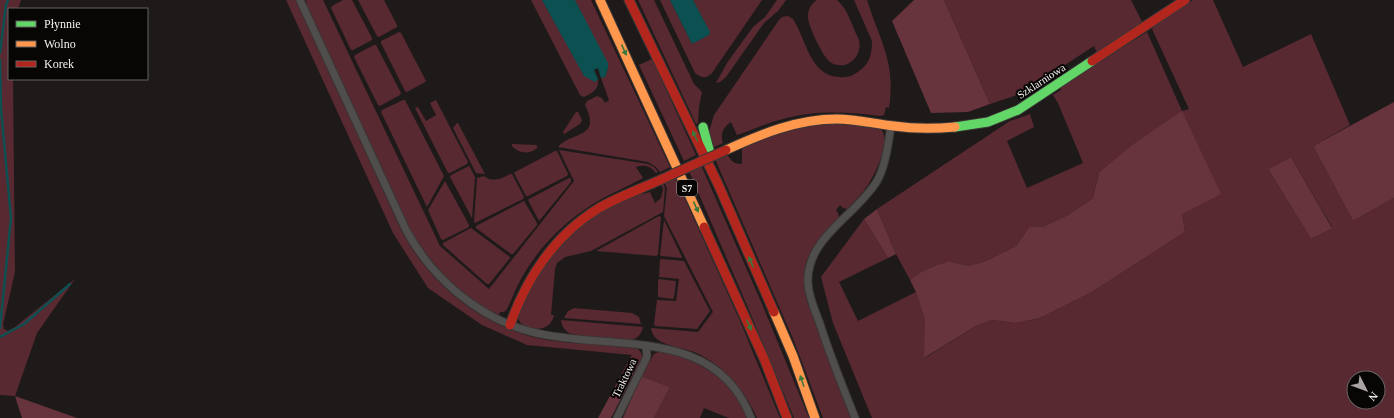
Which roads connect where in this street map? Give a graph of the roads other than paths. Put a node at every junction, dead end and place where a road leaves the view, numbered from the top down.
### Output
1 (300, 0) edge
2 (599, 0) edge
3 (629, 0) edge
4 (1185, 0) edge
5 (891, 126) junction
6 (703, 127) dead end
7 (718, 184) junction
8 (510, 324) junction
9 (646, 346) junction
10 (617, 418) edge
11 (751, 418) edge
12 (787, 418) edge
13 (815, 418) edge
14 (855, 418) edge

1 - 8 street
2 -> 12 main road, S7
7 -> 3 main road
4 - 5 main road, Szklarniowa
5 - 8 main road, Szklarniowa, bridge
5 - 14 street
6 - 7 main road
13 -> 7 main road
8 - 9 street
9 - 10 street, Traktowa
9 - 11 street

